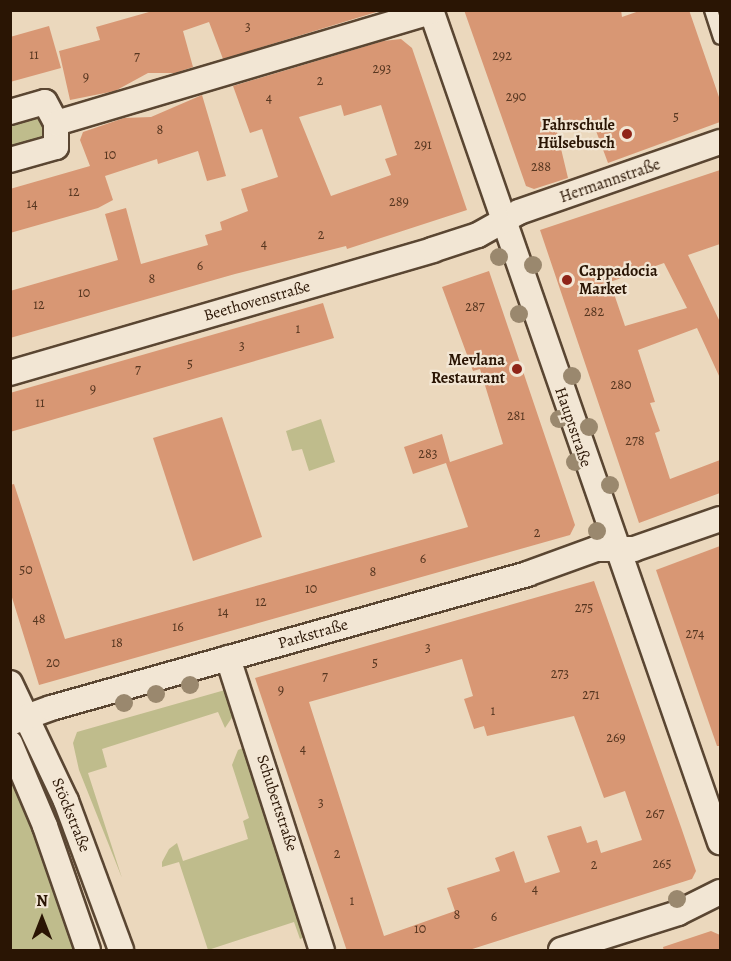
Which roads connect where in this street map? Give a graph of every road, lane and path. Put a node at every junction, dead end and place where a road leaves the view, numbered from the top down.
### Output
1 (711, 10) edge
2 (431, 11) edge
3 (720, 38) edge
4 (10, 112) edge
5 (56, 123) junction
6 (720, 142) edge
7 (10, 160) edge
8 (501, 222) junction
9 (10, 373) edge
10 (720, 519) edge
11 (616, 549) junction
12 (228, 658) junction
13 (10, 683) edge
14 (19, 720) edge
15 (10, 743) edge
16 (720, 842) edge
17 (720, 892) edge
18 (322, 949) edge
19 (88, 951) edge
20 (121, 951) edge
21 (561, 951) edge

1 - 3 lane
2 - 5 street
2 - 8 street, Hauptstraße
4 - 5 street
5 - 7 street
6 - 8 street, Hermannstraße
8 - 9 street, Beethovenstraße
8 - 11 street, Hauptstraße
10 - 11 street, Parkstraße
11 - 12 street, Parkstraße
11 - 16 street, Hauptstraße
12 - 14 street, Parkstraße
12 - 18 street, Schubertstraße
13 - 14 street, Stöckstraße
14 - 20 street, Stöckstraße
15 - 19 street, Stöckstraße
17 - 21 street

